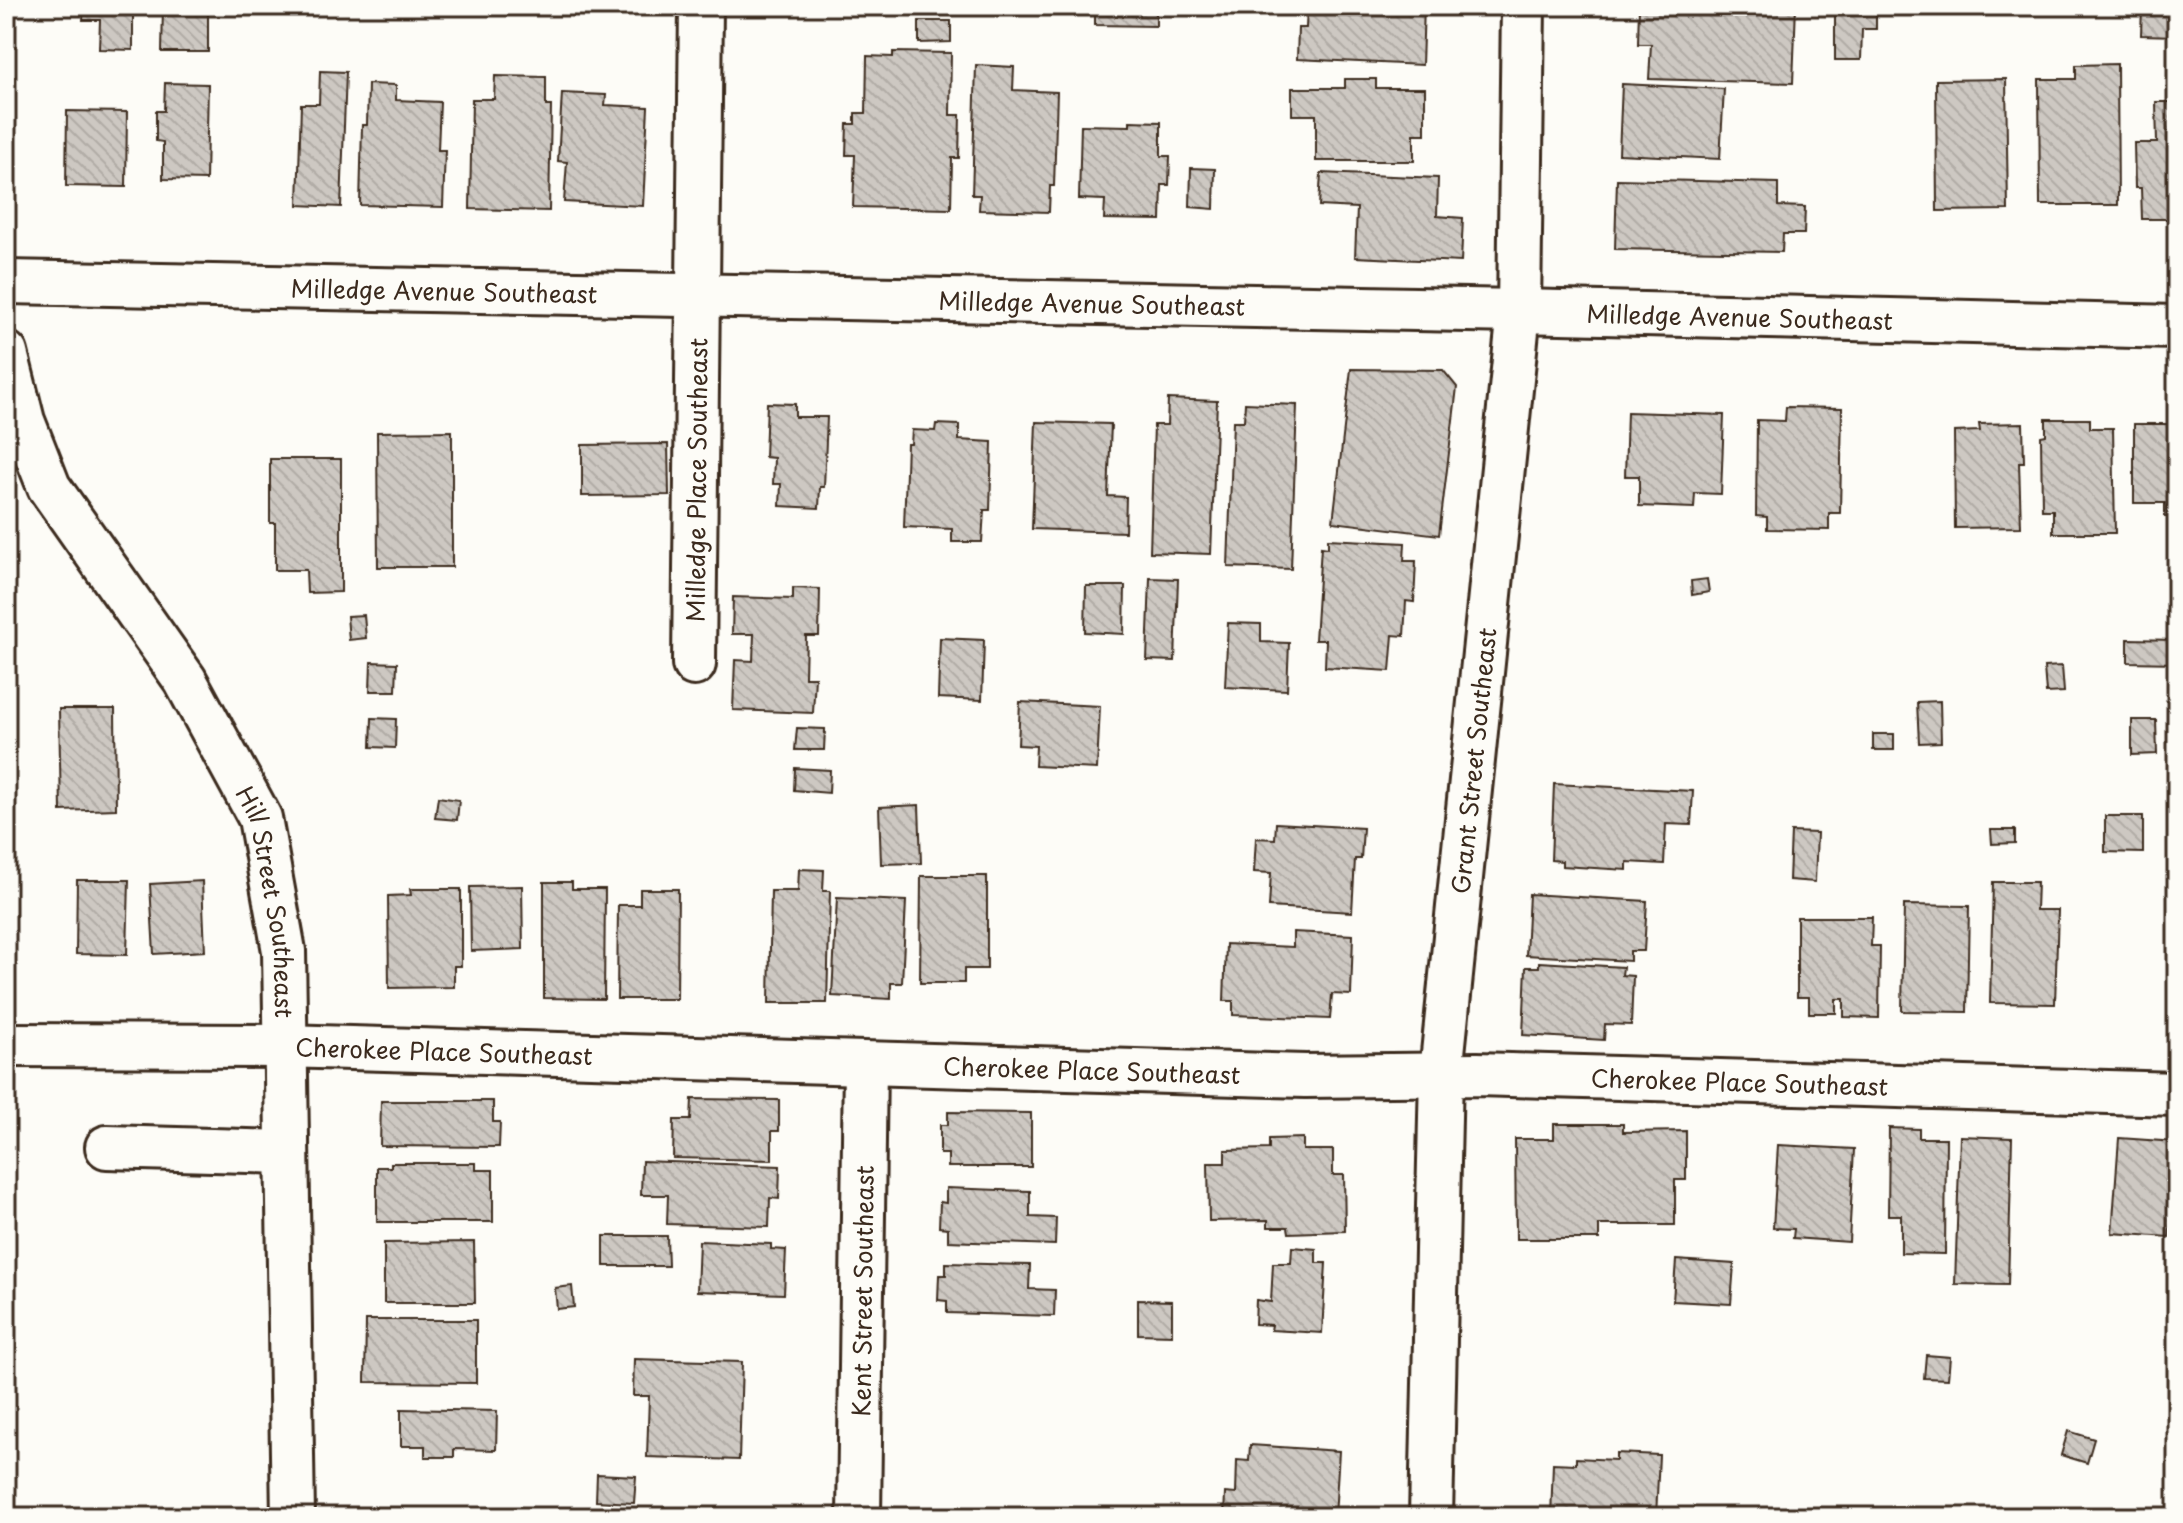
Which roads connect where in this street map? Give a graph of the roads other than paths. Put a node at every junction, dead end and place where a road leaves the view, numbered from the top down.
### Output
1 (701, 6) edge
2 (1523, 6) edge
3 (6, 282) edge
4 (697, 296) junction
5 (1519, 311) junction
6 (2177, 327) edge
7 (6, 353) edge
8 (694, 664) dead end
9 (6, 1045) edge
10 (284, 1046) junction
11 (865, 1064) junction
12 (1441, 1073) junction
13 (2177, 1094) edge
14 (107, 1147) dead end
15 (286, 1152) junction
16 (293, 1517) edge
17 (859, 1517) edge
18 (1431, 1517) edge

1 - 4 street, Milledge Place Southeast
2 - 5 street, Grant Street Southeast
3 - 4 street, Milledge Avenue Southeast
4 - 5 street, Milledge Avenue Southeast
4 - 8 street, Milledge Place Southeast
5 - 6 street, Milledge Avenue Southeast
5 - 12 street, Grant Street Southeast
7 - 10 street, Hill Street Southeast
9 - 10 street, Cherokee Place Southeast
10 - 11 street, Cherokee Place Southeast
10 - 15 street, Hill Street Southeast
11 - 12 street, Cherokee Place Southeast
11 - 17 street, Kent Street Southeast
12 - 13 street, Cherokee Place Southeast
12 - 18 street, Grant Street Southeast
14 - 15 street
15 - 16 street, Hill Street Southeast

